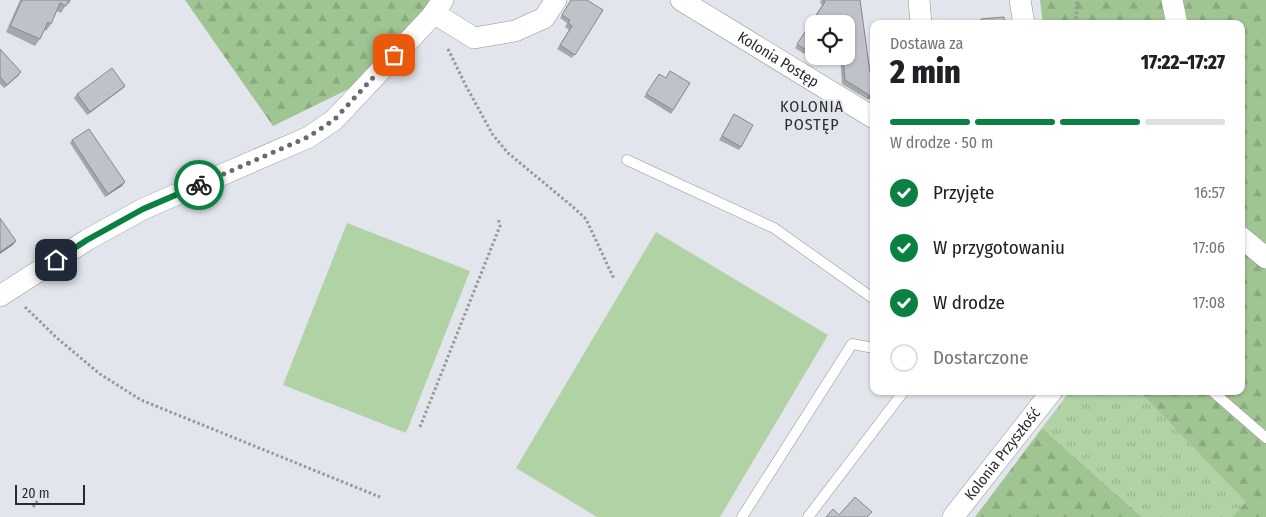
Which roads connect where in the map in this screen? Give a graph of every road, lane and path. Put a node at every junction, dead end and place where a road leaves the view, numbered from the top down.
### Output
1 (556, 0) edge
2 (681, 0) edge
3 (919, 0) edge
4 (1020, 0) edge
5 (1077, 0) edge
6 (1172, 0) edge
7 (436, 10) edge
8 (921, 20) edge
9 (1023, 20) edge
10 (1076, 20) edge
11 (1176, 20) edge
12 (870, 116) edge
13 (627, 160) dead end
14 (498, 218) dead end
15 (1245, 240) edge
16 (1266, 258) edge
17 (614, 279) dead end
18 (4, 293) edge
19 (870, 296) edge
20 (870, 347) edge
21 (901, 395) edge
22 (1049, 395) edge
23 (1217, 395) edge
24 (420, 427) dead end
25 (1266, 438) edge
26 (47, 488) dead end
27 (380, 496) dead end
28 (33, 507) dead end
29 (742, 517) edge
30 (808, 517) edge
31 (953, 517) edge

1 - 7 street
2 - 12 street, Kolonia Postęp
3 - 8 street
4 - 9 street
5 - 10 path
6 - 11 street
7 - 17 path
7 - 18 street
13 - 19 lane
14 - 24 path
15 - 16 street
18 - 27 path
20 - 29 lane
21 - 30 lane
22 - 31 street, Kolonia Przyszłość
23 - 25 lane
26 - 28 path

